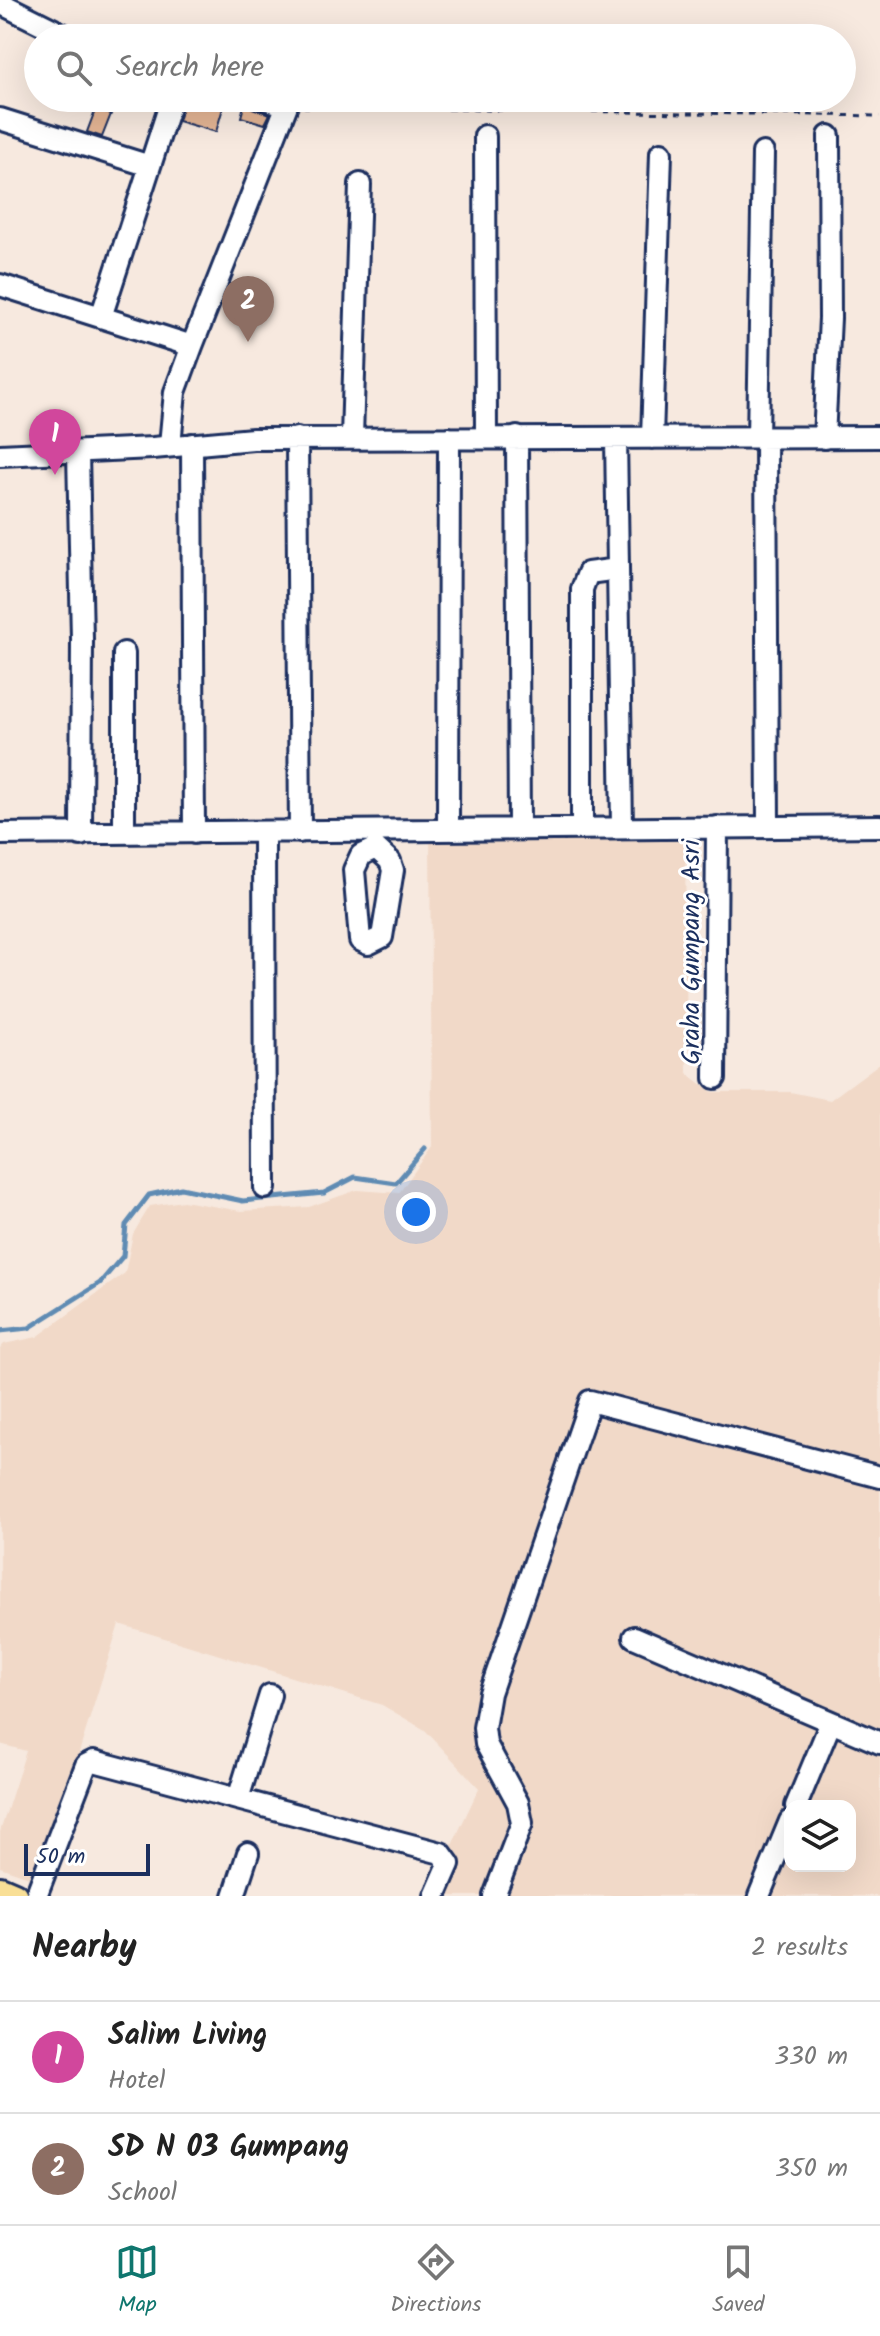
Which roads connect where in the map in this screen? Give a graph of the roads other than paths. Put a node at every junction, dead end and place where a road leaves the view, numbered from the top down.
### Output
1 (0, 3) edge
2 (42, 24) edge
3 (167, 112) edge
4 (284, 112) edge
5 (0, 119) edge
6 (485, 136) dead end
7 (829, 136) dead end
8 (661, 153) dead end
9 (763, 153) dead end
10 (150, 166) junction
11 (360, 184) dead end
12 (0, 285) edge
13 (101, 317) junction
14 (192, 346) junction
15 (352, 437) junction
16 (486, 437) junction
17 (517, 437) junction
18 (880, 437) edge
19 (297, 438) junction
20 (449, 438) junction
21 (616, 438) junction
22 (652, 438) junction
23 (762, 438) junction
24 (824, 438) junction
25 (192, 444) junction
26 (170, 445) junction
27 (78, 453) junction
28 (0, 455) edge
29 (618, 569) junction
30 (124, 653) dead end
31 (768, 826) junction
32 (880, 826) edge
33 (622, 827) junction
34 (717, 827) junction
35 (582, 828) junction
36 (519, 829) junction
37 (448, 830) junction
38 (264, 832) junction
39 (300, 832) junction
40 (124, 833) junction
41 (194, 833) junction
42 (0, 834) edge
43 (81, 835) junction
44 (715, 1078) dead end
45 (265, 1188) dead end
46 (880, 1477) edge
47 (634, 1637) dead end
48 (270, 1695) dead end
49 (831, 1722) junction
50 (880, 1743) edge
51 (238, 1799) junction
52 (798, 1800) edge
53 (784, 1836) edge
54 (248, 1853) dead end
55 (0, 1890) edge
56 (14, 1896) edge
57 (36, 1896) edge
58 (234, 1896) edge
59 (435, 1896) edge
60 (494, 1896) edge
61 (759, 1896) edge

1 - 2 street
3 - 10 street
4 - 14 street
5 - 10 street
6 - 16 street
7 - 24 street
8 - 22 street
9 - 23 street
10 - 13 street
11 - 15 street
12 - 13 street
13 - 14 street
14 - 26 street
15 - 19 street
15 - 20 street
16 - 17 street
16 - 20 street
17 - 21 street
17 - 36 street
18 - 24 street
19 - 25 street
19 - 39 street
20 - 37 street
21 - 22 street
21 - 29 street
22 - 23 street
23 - 24 street
23 - 31 street
25 - 26 street
25 - 41 street
26 - 27 street
27 - 28 street
27 - 43 street
29 - 33 street
29 - 35 street
30 - 40 street
31 - 32 street
31 - 34 street
33 - 34 street
33 - 35 street
34 - 44 street, Graha Gumpang Asri
35 - 36 street
36 - 37 street
37 - 39 street
38 - 39 street
38 - 41 street
38 - 45 street
40 - 41 street
40 - 43 street
42 - 43 street
46 - 60 street
47 - 49 street
48 - 51 street
49 - 50 street
49 - 52 street
51 - 57 street
51 - 59 street
53 - 61 street
54 - 58 street
55 - 56 main road

